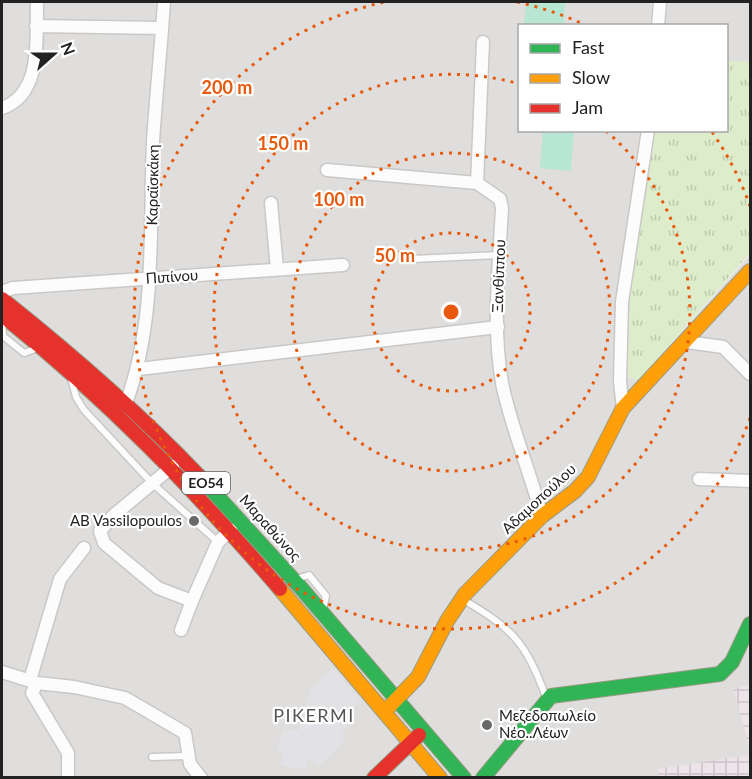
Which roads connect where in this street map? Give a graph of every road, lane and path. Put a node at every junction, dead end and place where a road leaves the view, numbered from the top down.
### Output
1 (37, 2) edge
2 (164, 2) edge
3 (660, 2) edge
4 (658, 24) edge
5 (36, 26) junction
6 (162, 28) junction
7 (483, 42) dead end
8 (2, 108) edge
9 (648, 132) edge
10 (327, 170) dead end
11 (477, 183) junction
12 (271, 203) dead end
13 (500, 255) junction
14 (412, 259) dead end
15 (343, 265) dead end
16 (277, 269) junction
17 (750, 271) edge
18 (152, 279) junction
19 (2, 291) edge
20 (2, 299) edge
21 (2, 315) edge
22 (498, 327) junction
23 (687, 342) junction
24 (69, 368) junction
25 (139, 369) junction
26 (750, 374) edge
27 (126, 403) junction
28 (623, 408) junction
29 (173, 466) junction
30 (699, 479) dead end
31 (750, 481) edge
32 (152, 483) junction
33 (542, 516) junction
34 (231, 530) junction
35 (218, 542) junction
36 (84, 548) dead end
37 (462, 598) junction
38 (192, 601) junction
39 (750, 624) edge
40 (181, 630) dead end
41 (2, 672) edge
42 (34, 682) junction
43 (393, 695) junction
44 (547, 700) junction
45 (379, 707) junction
46 (424, 730) junction
47 (410, 743) junction
48 (187, 756) junction
49 (152, 757) dead end
50 (68, 777) edge
51 (201, 777) edge
52 (374, 777) edge
53 (440, 777) edge
54 (465, 777) edge
55 (483, 777) edge

1 - 5 street
2 - 6 street, Καραϊσκάκη
3 - 4 street
5 - 6 street
5 - 8 street
6 - 18 street, Καραϊσκάκη
7 - 11 street
9 - 28 street
10 - 11 street
11 - 13 street, Ξανθίππου
12 - 16 street
13 - 14 lane
13 - 22 street, Ξανθίππου
15 - 16 street, Πιπίνου
16 - 18 street, Πιπίνου
17 - 23 main road, Αδαμοπούλου
18 - 19 street, Πιπίνου
18 - 25 street, Καραϊσκάκη
20 - 27 main road, Μαραθώνος / ΕΟ54
21 - 24 main road, Μαραθώνος / ΕΟ54
22 - 25 street
22 - 33 street, Ξανθίππου
23 - 26 street
23 - 28 main road, Αδαμοπούλου
24 - 29 main road, Μαραθώνος / ΕΟ54
24 - 32 lane
25 - 27 street, Καραϊσκάκη
27 - 43 main road, Μαραθώνος / ΕΟ54
28 - 33 main road, Αδαμοπούλου
29 - 32 street
29 - 34 main road, Μαραθώνος / ΕΟ54
30 - 31 street
32 - 35 lane
32 - 38 street
33 - 37 main road, Αδαμοπούλου
34 - 35 street
34 - 45 main road, Μαραθώνος / ΕΟ54
35 - 38 street
36 - 42 street
37 - 43 main road, Αδαμοπούλου
37 - 44 lane
38 - 40 street
39 - 44 main road
41 - 42 street
42 - 48 street
42 - 50 street
43 - 45 main road, Αδαμοπούλου
43 - 46 main road, Μαραθώνος / ΕΟ54
44 - 55 main road
45 - 47 main road, Μαραθώνος / ΕΟ54
46 - 47 main road
46 - 54 main road, Μαραθώνος / ΕΟ54
47 - 52 main road
47 - 53 main road, Μαραθώνος / ΕΟ54
48 - 49 lane
48 - 51 street

